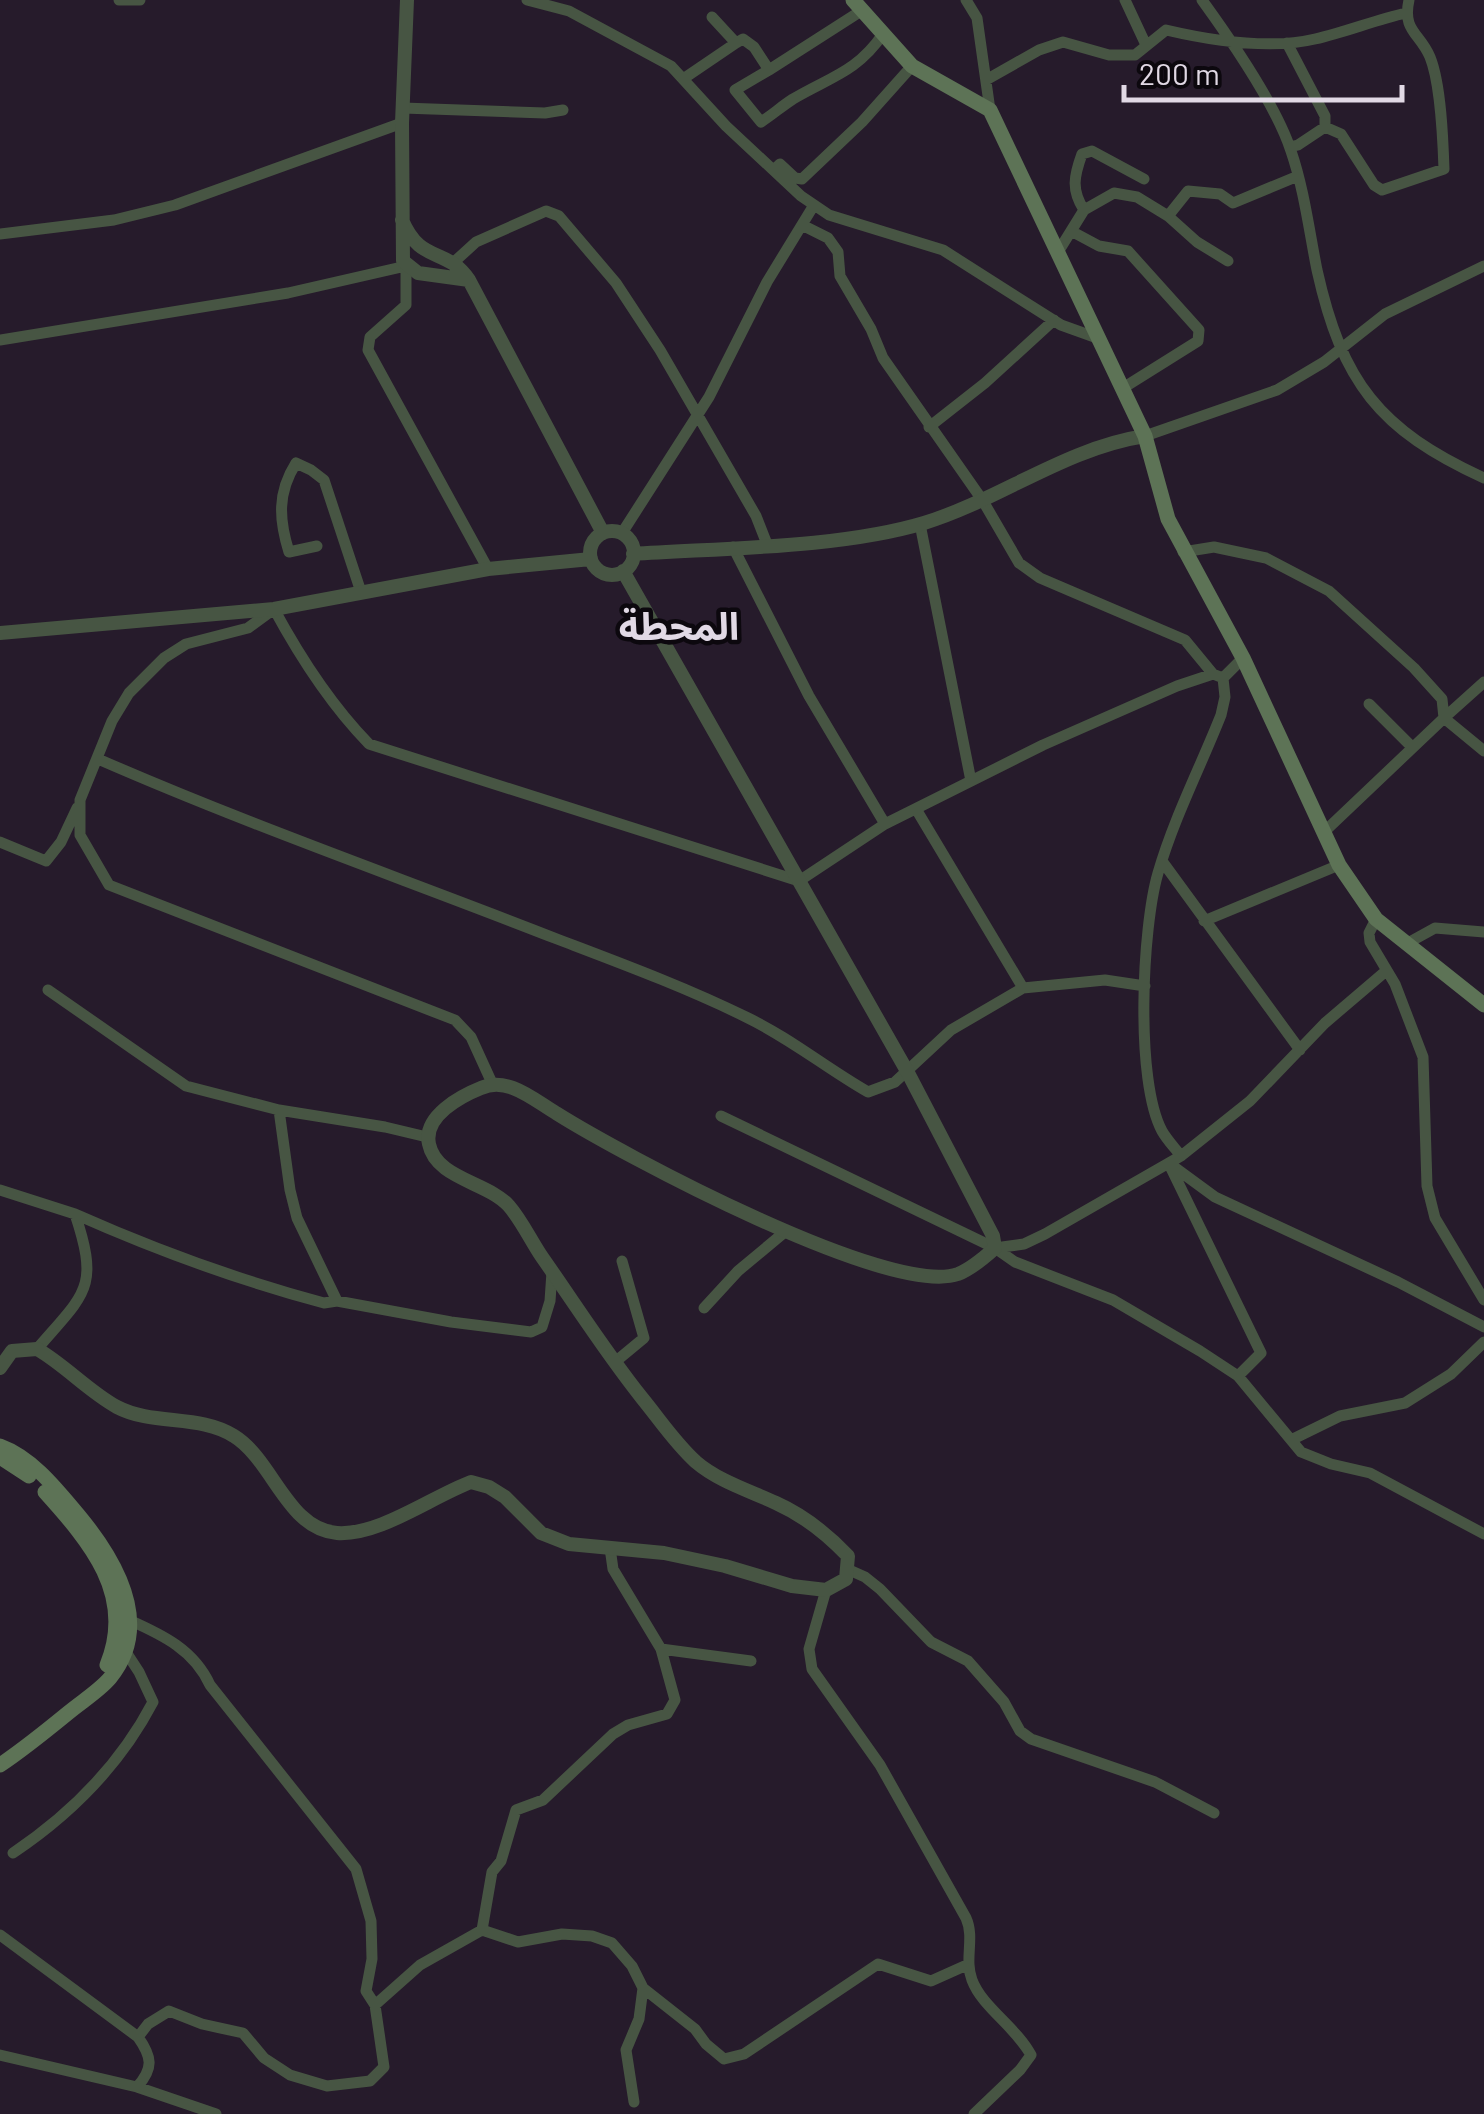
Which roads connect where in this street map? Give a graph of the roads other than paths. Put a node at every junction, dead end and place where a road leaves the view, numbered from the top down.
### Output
1 (118, 0) edge
2 (140, 0) edge
3 (407, 0) edge
4 (527, 0) edge
5 (966, 0) edge
6 (1124, 0) edge
7 (1202, 0) edge
8 (857, 5) edge
9 (1408, 6) edge
10 (712, 17) dead end
11 (883, 34) junction
12 (1229, 40) junction
13 (736, 43) junction
14 (1287, 43) junction
15 (1146, 44) junction
16 (912, 66) junction
17 (769, 70) junction
18 (683, 79) junction
19 (986, 80) junction
20 (563, 110) dead end
21 (990, 110) junction
22 (402, 116) junction
23 (1325, 127) junction
24 (1290, 147) junction
25 (774, 170) junction
26 (1298, 176) junction
27 (1144, 179) dead end
28 (814, 205) junction
29 (1084, 210) junction
30 (1168, 216) junction
31 (402, 220) junction
32 (802, 225) junction
33 (1071, 231) junction
34 (0, 234) edge
35 (1058, 252) junction
36 (1228, 261) dead end
37 (453, 263) junction
38 (406, 266) junction
39 (1484, 266) edge
40 (469, 280) junction
41 (1054, 320) junction
42 (1100, 339) junction
43 (0, 340) edge
44 (1342, 346) junction
45 (1123, 388) junction
46 (697, 413) junction
47 (929, 427) junction
48 (1145, 436) junction
49 (1484, 478) edge
50 (983, 501) junction
51 (920, 524) junction
52 (602, 533) junction
53 (622, 533) junction
54 (767, 544) junction
55 (317, 546) dead end
56 (734, 547) junction
57 (1183, 552) junction
58 (634, 554) junction
59 (591, 559) junction
60 (488, 570) junction
61 (623, 572) junction
62 (361, 592) junction
63 (274, 609) junction
64 (1, 632) edge
65 (1244, 658) junction
66 (1218, 676) junction
67 (1484, 682) edge
68 (1370, 704) dead end
69 (1444, 718) junction
70 (1412, 747) junction
71 (1484, 750) edge
72 (98, 759) junction
73 (970, 781) junction
74 (80, 800) junction
75 (916, 809) junction
76 (886, 824) junction
77 (1324, 832) junction
78 (0, 842) edge
79 (1162, 861) junction
80 (1339, 866) junction
81 (798, 881) junction
82 (1376, 919) junction
83 (1204, 921) junction
84 (1484, 932) edge
85 (1406, 944) junction
86 (1386, 972) junction
87 (1145, 986) junction
88 (1023, 988) junction
89 (48, 990) dead end
90 (1484, 1005) edge
91 (1300, 1050) junction
92 (907, 1071) junction
93 (492, 1083) junction
94 (279, 1110) junction
95 (721, 1116) dead end
96 (427, 1137) junction
97 (1175, 1160) junction
98 (0, 1190) edge
99 (75, 1214) junction
100 (786, 1231) junction
101 (995, 1248) junction
102 (622, 1261) dead end
103 (552, 1272) junction
104 (1484, 1300) edge
105 (337, 1301) junction
106 (704, 1308) dead end
107 (1484, 1327) edge
108 (1484, 1342) edge
109 (37, 1348) junction
110 (615, 1362) junction
111 (0, 1368) edge
112 (1238, 1376) junction
113 (1291, 1440) junction
114 (0, 1446) edge
115 (0, 1456) edge
116 (1484, 1534) edge
117 (610, 1548) junction
118 (847, 1569) junction
119 (826, 1590) junction
120 (129, 1620) junction
121 (661, 1649) junction
122 (124, 1650) junction
123 (751, 1661) dead end
124 (90, 1694) junction
125 (0, 1764) edge
126 (1214, 1813) dead end
127 (13, 1853) dead end
128 (482, 1930) junction
129 (0, 1935) edge
130 (969, 1964) junction
131 (643, 1988) junction
132 (375, 2005) junction
133 (138, 2036) junction
134 (0, 2056) edge
135 (136, 2086) junction
136 (634, 2102) dead end
137 (216, 2114) edge
138 (974, 2114) edge

1 - 2 street
3 - 22 street
4 - 18 street
5 - 19 street
6 - 15 street
7 - 12 street
8 - 11 main road
8 - 17 street
9 - 14 street
9 - 23 street
10 - 13 street
11 - 16 main road
11 - 17 street
12 - 14 street
12 - 15 street
12 - 24 street
13 - 17 street
13 - 18 street
14 - 23 street
15 - 19 street
16 - 21 main road
16 - 25 street
18 - 25 street
19 - 21 street
20 - 22 street
21 - 35 main road
22 - 31 street
22 - 34 street
23 - 24 street
24 - 26 street
25 - 28 street
26 - 30 street
26 - 44 street
27 - 29 street
28 - 32 street
28 - 41 street
29 - 30 street
29 - 33 street
30 - 36 street
31 - 37 street
31 - 38 street
32 - 46 street
32 - 47 street
33 - 35 street
33 - 45 street
35 - 42 main road
37 - 40 street
37 - 46 street
38 - 40 street
38 - 43 street
38 - 60 street
39 - 44 street
40 - 52 street
41 - 42 street
41 - 47 street
42 - 45 main road
44 - 48 street
44 - 49 street
45 - 48 main road
46 - 53 street
46 - 54 street
47 - 50 street
48 - 50 street
48 - 57 main road
50 - 51 street
50 - 66 street
51 - 54 street
51 - 73 street
52 - 53 street
52 - 59 street
53 - 58 street
54 - 56 street
55 - 62 street
56 - 58 street
56 - 76 street
57 - 65 main road
57 - 69 street
58 - 61 street
59 - 60 street
59 - 61 street
60 - 62 street
61 - 81 street
62 - 63 street
63 - 64 street
63 - 72 street
63 - 81 street
65 - 66 street
65 - 77 main road
66 - 73 street
66 - 79 street
67 - 69 street
68 - 70 street
69 - 70 street
69 - 71 street
70 - 77 street
72 - 74 street
72 - 92 street
73 - 75 street
74 - 78 street
74 - 93 street
75 - 76 street
75 - 88 street
76 - 81 street
77 - 80 main road
79 - 83 street
79 - 87 street
80 - 82 main road
80 - 83 street
81 - 92 street
82 - 85 main road
82 - 86 street
83 - 91 street
84 - 85 street
85 - 90 main road
86 - 91 street
86 - 104 street
87 - 88 street
87 - 97 street
88 - 92 street
89 - 94 street
91 - 97 street
92 - 101 street
93 - 96 street
93 - 100 street
94 - 96 street
94 - 105 street
95 - 101 street
96 - 103 street
97 - 101 street
97 - 107 street
97 - 112 street
98 - 99 street
99 - 105 street
99 - 109 street
100 - 101 street
100 - 106 street
101 - 112 street
102 - 110 street
103 - 105 street
103 - 110 street
108 - 113 street
109 - 111 street
109 - 117 street
110 - 118 street
112 - 113 street
113 - 116 street
114 - 120 main road
115 - 124 main road
117 - 119 street
117 - 121 street
118 - 119 street
118 - 126 street
119 - 130 street
120 - 122 main road
120 - 132 street
121 - 123 street
121 - 128 street
122 - 124 main road
122 - 127 street
124 - 125 main road
128 - 131 street
128 - 132 street
129 - 133 street
130 - 131 street
130 - 138 street
131 - 136 street
132 - 133 street
133 - 135 street
134 - 135 street
135 - 137 street

